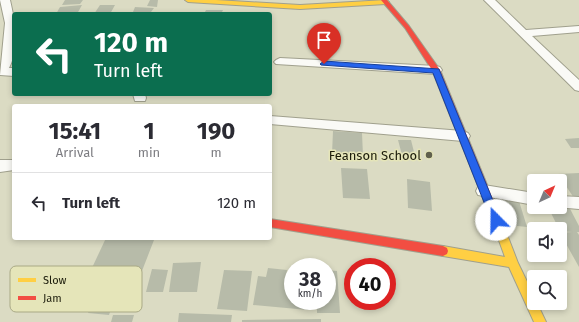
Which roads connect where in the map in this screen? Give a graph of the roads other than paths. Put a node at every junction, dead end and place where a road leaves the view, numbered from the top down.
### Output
1 (5, 0) edge
2 (188, 0) edge
3 (489, 0) edge
4 (385, 1) edge
5 (579, 29) edge
6 (524, 33) junction
7 (280, 62) dead end
8 (436, 70) junction
9 (12, 72) edge
10 (1, 73) edge
11 (579, 87) edge
12 (272, 120) edge
13 (462, 136) junction
14 (12, 165) edge
15 (0, 166) edge
16 (484, 191) junction
17 (527, 198) edge
18 (567, 202) edge
19 (579, 203) edge
20 (272, 223) edge
21 (514, 263) junction
22 (540, 322) edge

1 - 10 street
2 - 4 street
3 - 6 street
4 - 8 street
5 - 6 street
6 - 11 street
7 - 8 street
8 - 13 street
9 - 10 street
12 - 13 street
13 - 16 street
14 - 15 street
16 - 17 street
16 - 21 street
18 - 19 street
20 - 21 street
21 - 22 street

